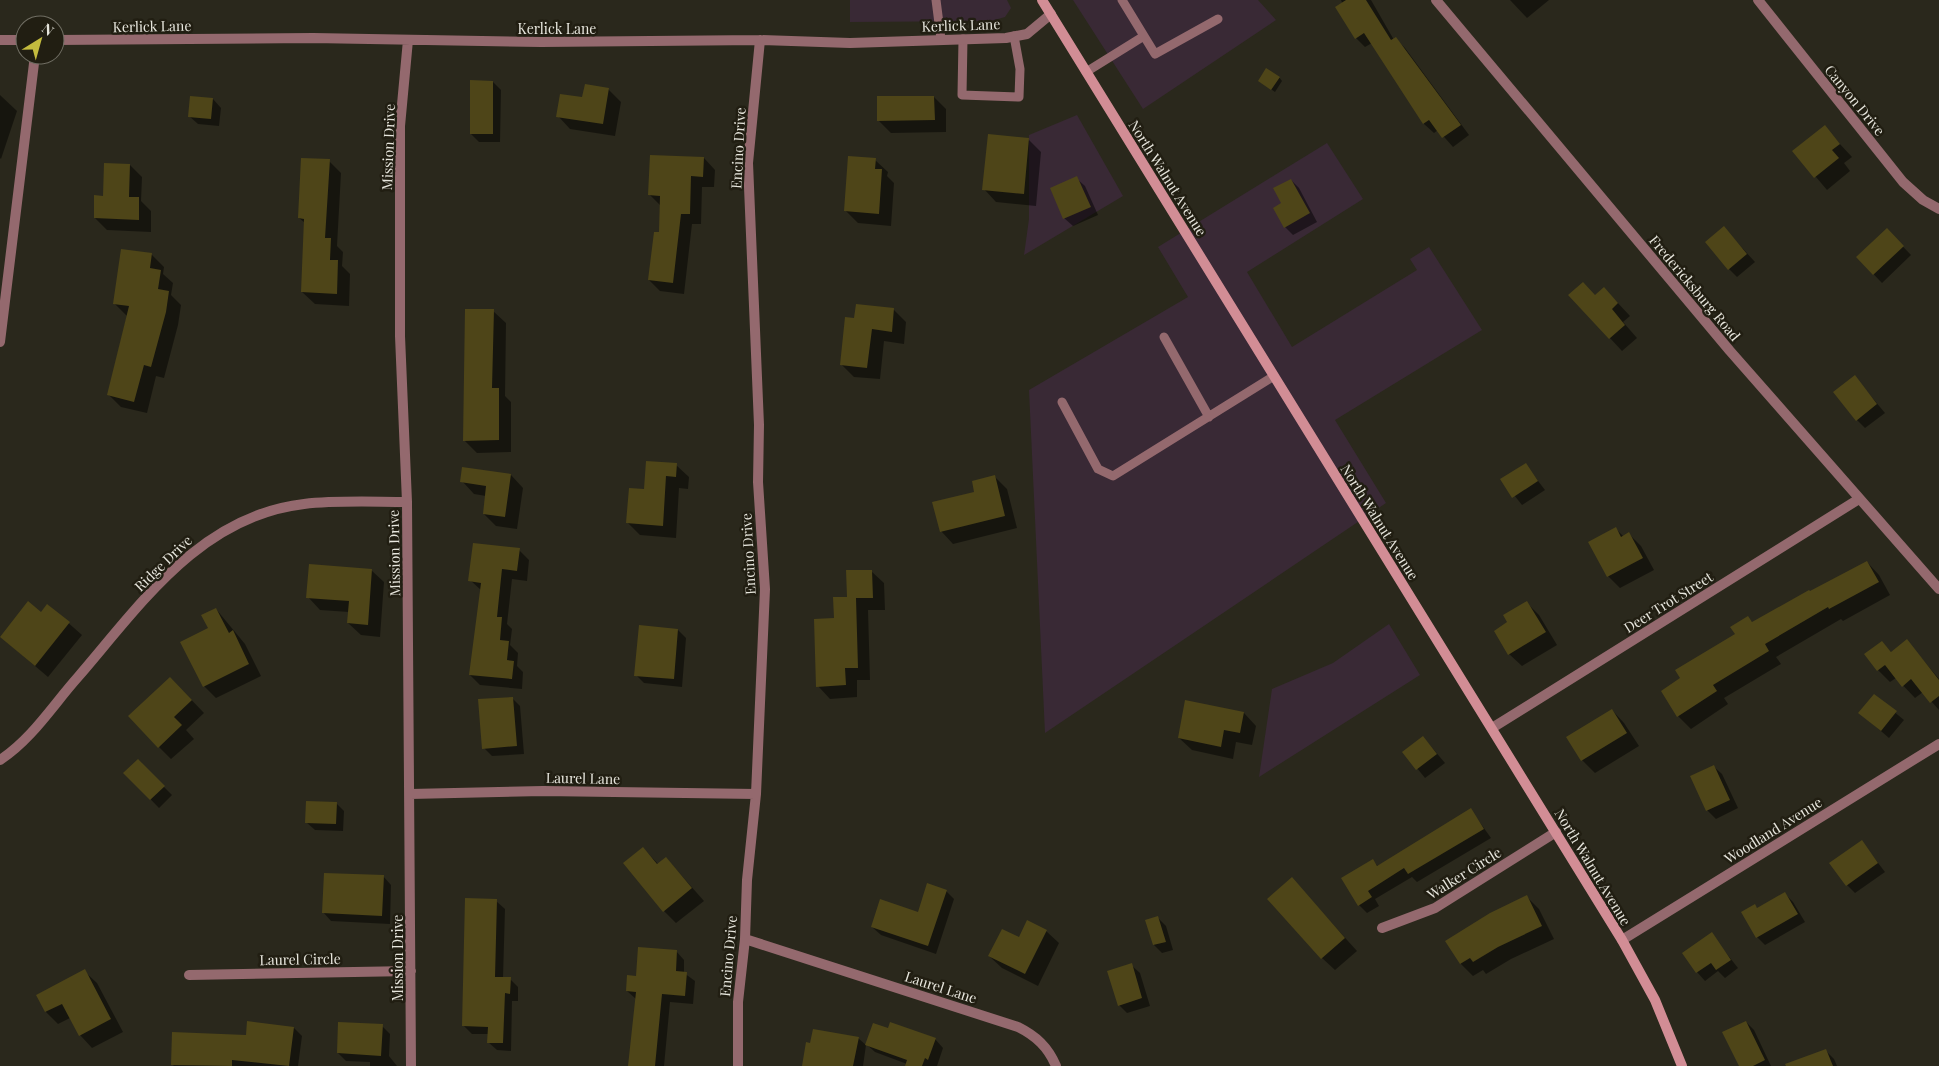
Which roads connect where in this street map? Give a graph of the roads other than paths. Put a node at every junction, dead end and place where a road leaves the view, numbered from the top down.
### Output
1 (936, 0) edge
2 (1042, 0) edge
3 (1122, 0) edge
4 (1436, 0) edge
5 (1758, 0) edge
6 (1051, 14) junction
7 (1218, 19) dead end
8 (1014, 36) junction
9 (1144, 36) junction
10 (941, 39) junction
11 (963, 39) junction
12 (0, 40) edge
13 (15, 40) edge
14 (65, 40) edge
15 (408, 40) junction
16 (760, 40) junction
17 (34, 65) edge
18 (1086, 72) junction
19 (1939, 209) edge
20 (1164, 337) dead end
21 (0, 342) edge
22 (1274, 376) junction
23 (1062, 402) dead end
24 (1209, 417) junction
25 (1859, 499) junction
26 (407, 502) junction
27 (1939, 588) edge
28 (1492, 728) junction
29 (1939, 744) edge
30 (0, 760) edge
31 (410, 794) junction
32 (756, 794) junction
33 (1556, 832) junction
34 (1382, 928) dead end
35 (745, 939) junction
36 (1622, 940) junction
37 (411, 971) junction
38 (189, 975) dead end
39 (411, 1066) edge
40 (738, 1066) edge
41 (1056, 1066) edge
42 (1682, 1066) edge

1 - 10 lane
2 - 6 main road, North Walnut Avenue
3 - 9 lane
4 - 25 street, Fredericksburg Road
5 - 19 street, Canyon Drive
6 - 8 street, Kerlick Lane
6 - 18 main road, North Walnut Avenue
7 - 9 lane
8 - 11 street, Kerlick Lane
8 - 11 lane
9 - 18 lane
10 - 11 street, Kerlick Lane
10 - 16 street, Kerlick Lane
12 - 13 street
14 - 15 street, Kerlick Lane
15 - 16 street, Kerlick Lane
15 - 26 street, Mission Drive
16 - 32 street, Encino Drive
17 - 21 street
18 - 22 main road, North Walnut Avenue
20 - 24 lane
22 - 24 lane
22 - 28 main road, North Walnut Avenue
23 - 24 lane
25 - 27 street, Fredericksburg Road
25 - 28 street, Deer Trot Street
26 - 30 street, Ridge Drive
26 - 31 street, Mission Drive
28 - 33 main road, North Walnut Avenue
29 - 36 street, Woodland Avenue
31 - 32 street, Laurel Lane
31 - 37 street, Mission Drive
32 - 35 street, Encino Drive
33 - 34 street, Walker Circle
33 - 36 main road, North Walnut Avenue
35 - 40 street, Encino Drive
35 - 41 street, Laurel Lane
36 - 42 main road, North Walnut Avenue
37 - 38 street, Laurel Circle
37 - 39 street, Mission Drive

